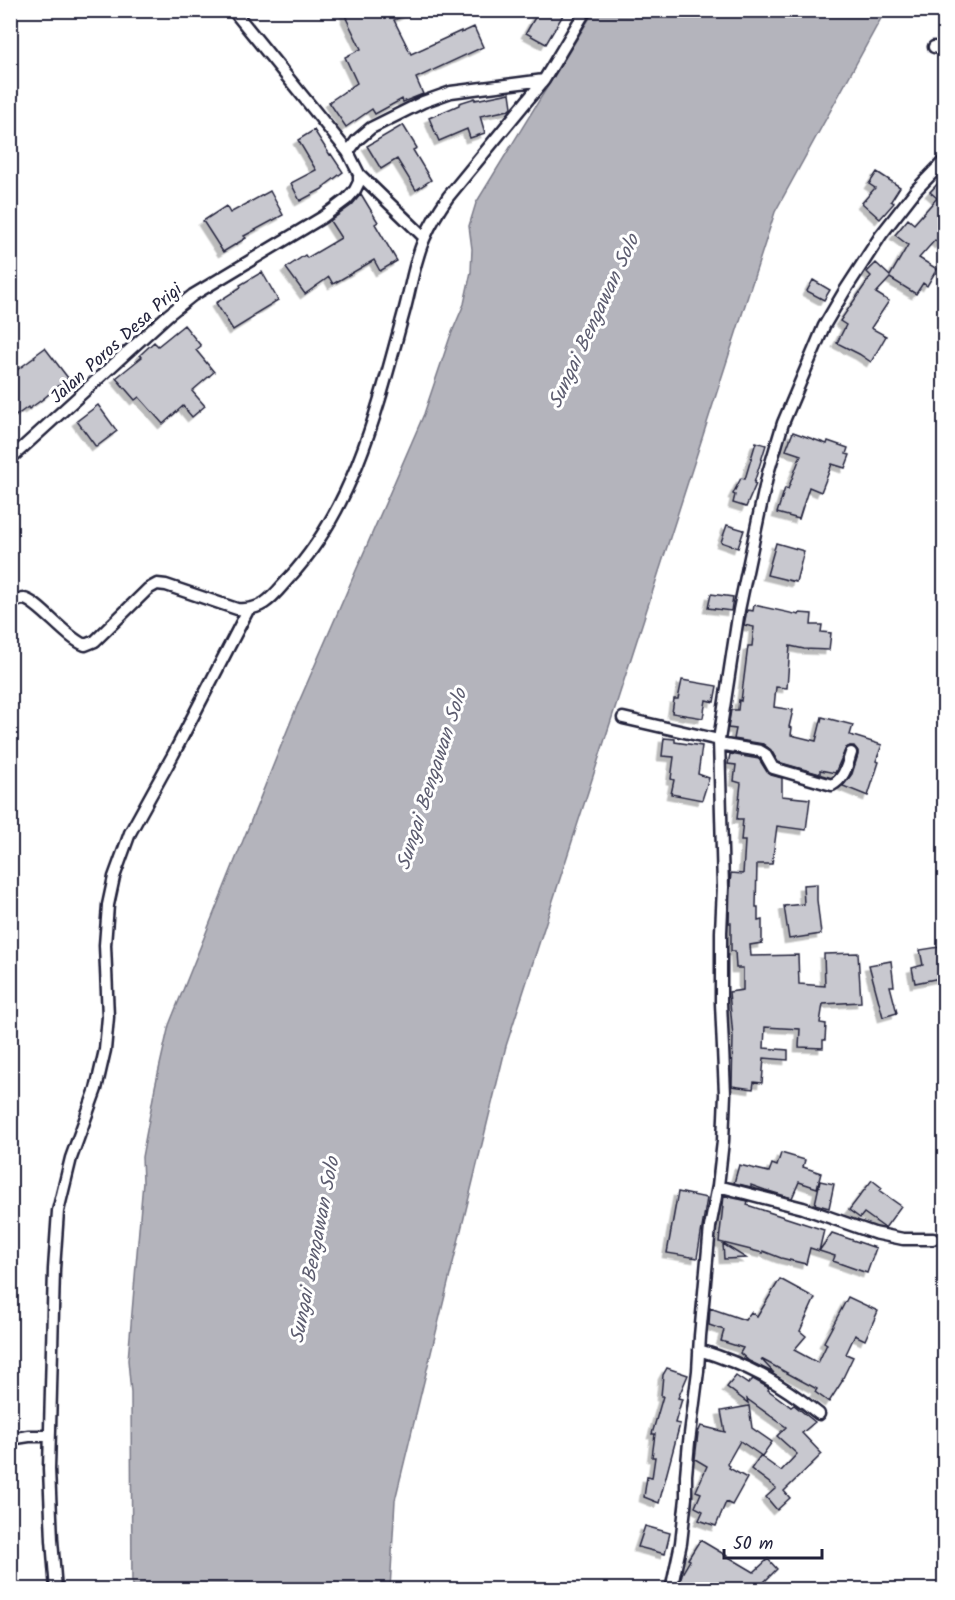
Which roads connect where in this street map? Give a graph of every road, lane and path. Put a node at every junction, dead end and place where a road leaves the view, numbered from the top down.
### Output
1 (233, 10) edge
2 (585, 10) edge
3 (544, 81) junction
4 (348, 152) junction
5 (945, 161) edge
6 (359, 174) junction
7 (424, 237) junction
8 (10, 459) edge
9 (10, 603) edge
10 (248, 610) junction
11 (623, 718) dead end
12 (719, 742) junction
13 (851, 753) dead end
14 (718, 1186) junction
15 (933, 1239) dead end
16 (699, 1350) junction
17 (819, 1414) dead end
18 (49, 1436) junction
19 (10, 1439) edge
20 (56, 1590) edge
21 (671, 1590) edge

1 - 4 street
2 - 3 street
3 - 4 street
3 - 7 street
4 - 6 street
5 - 12 street
6 - 7 street
6 - 8 street, Jalan Poros Desa Prigi
7 - 10 street
9 - 10 street
10 - 18 street
11 - 12 street
12 - 13 street
12 - 14 street
14 - 15 street
14 - 16 street
16 - 17 street
16 - 21 street
18 - 19 street
18 - 20 street

